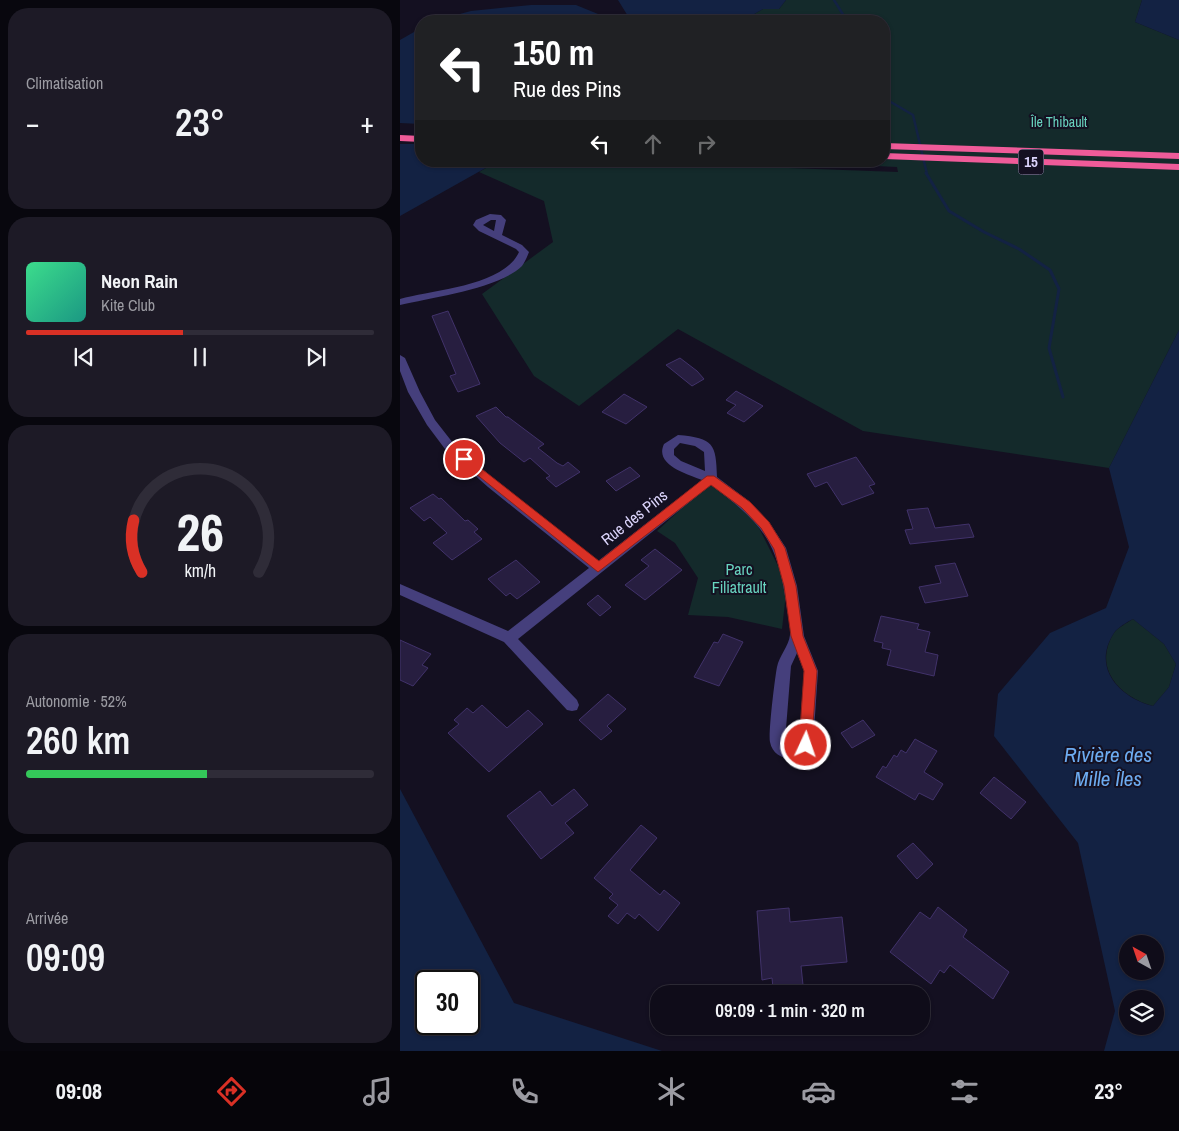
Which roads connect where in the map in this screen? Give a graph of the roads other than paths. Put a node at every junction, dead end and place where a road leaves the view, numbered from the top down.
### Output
1 (400, 128) edge
2 (415, 129) edge
3 (400, 138) edge
4 (415, 139) edge
5 (890, 146) edge
6 (890, 156) edge
7 (1179, 156) edge
8 (1179, 167) edge
9 (497, 236) dead end
10 (400, 302) edge
11 (400, 358) edge
12 (598, 568) junction
13 (400, 589) edge
14 (797, 636) junction
15 (509, 638) junction
16 (572, 704) dead end

1 - 2 highway
3 - 4 highway
5 - 7 highway, 15
6 - 8 highway, 15
9 - 10 street
11 - 12 street
12 - 14 street, Rue des Pins
12 - 15 street, Rue des Pins
13 - 15 street
14 - 14 street, Rue des Pins
15 - 16 street

